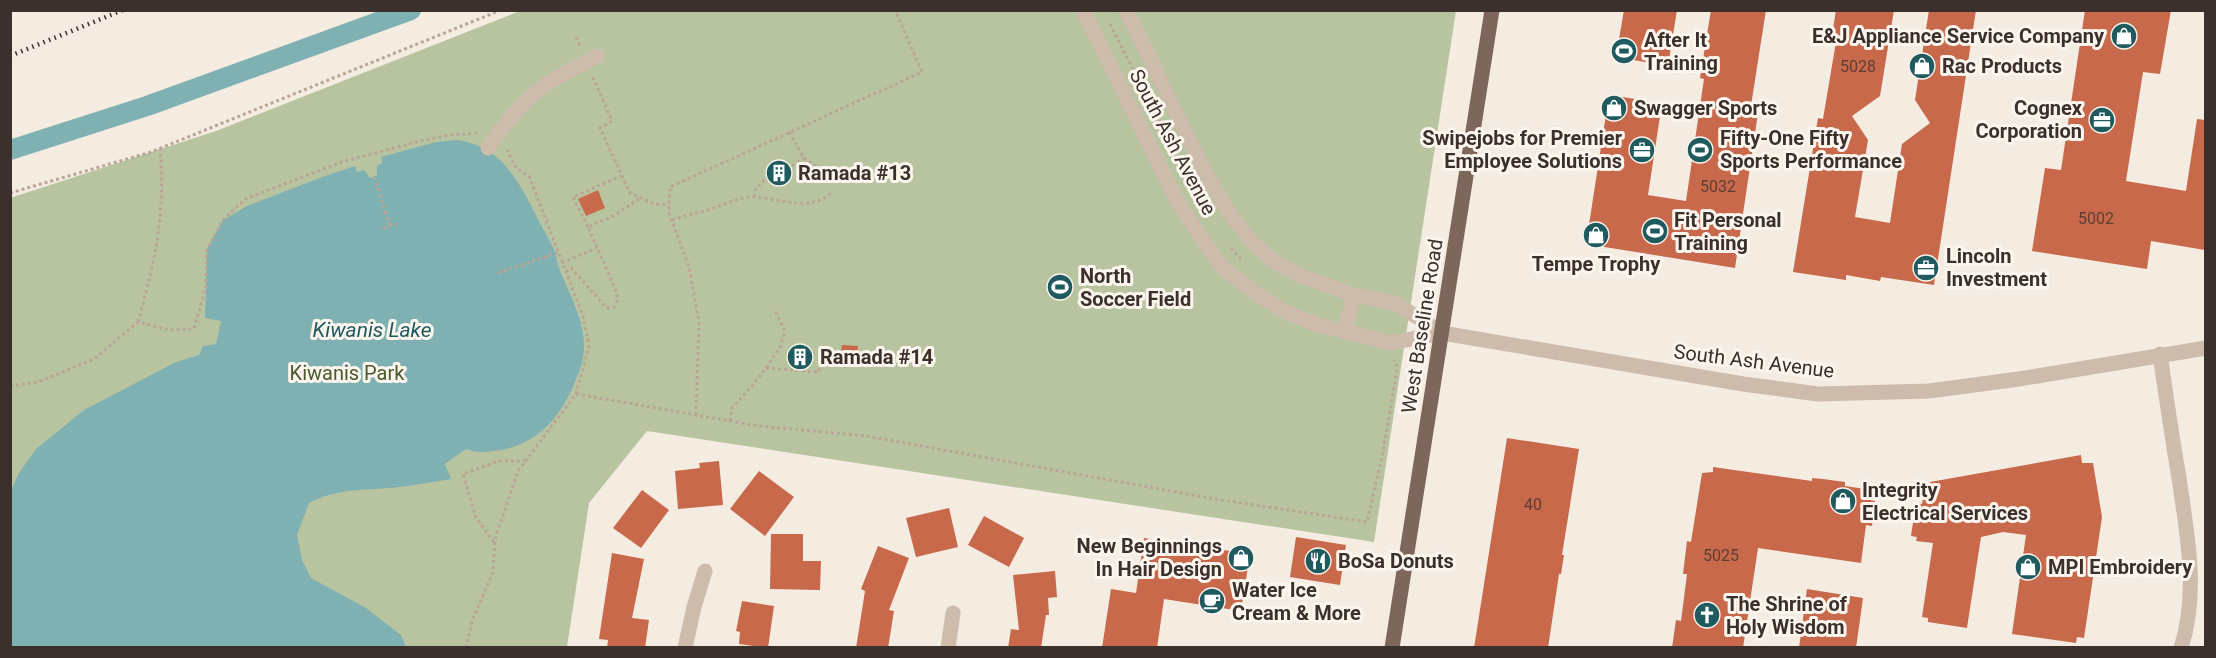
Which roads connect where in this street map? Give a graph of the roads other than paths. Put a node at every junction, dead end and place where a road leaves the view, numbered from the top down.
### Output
1 (1083, 10) edge
2 (1126, 10) edge
3 (1492, 10) edge
4 (592, 59) road end
5 (492, 144) road end
6 (1354, 295) junction
7 (1344, 332) junction
8 (1442, 333) junction
9 (2205, 348) edge
10 (2160, 354) junction
11 (705, 571) dead end
12 (953, 613) dead end
13 (685, 648) edge
14 (948, 648) edge
15 (1392, 648) edge
16 (2181, 648) edge

1 - 7 street, South Ash Avenue
2 - 6 street, South Ash Avenue
3 - 8 main road, West Baseline Road
4 - 5 street
6 - 7 street
6 - 8 street, South Ash Avenue
7 - 8 street, South Ash Avenue
8 - 10 street, South Ash Avenue
8 - 15 main road, West Baseline Road
9 - 10 street, South Ash Avenue
10 - 16 street
11 - 13 street
12 - 14 street

